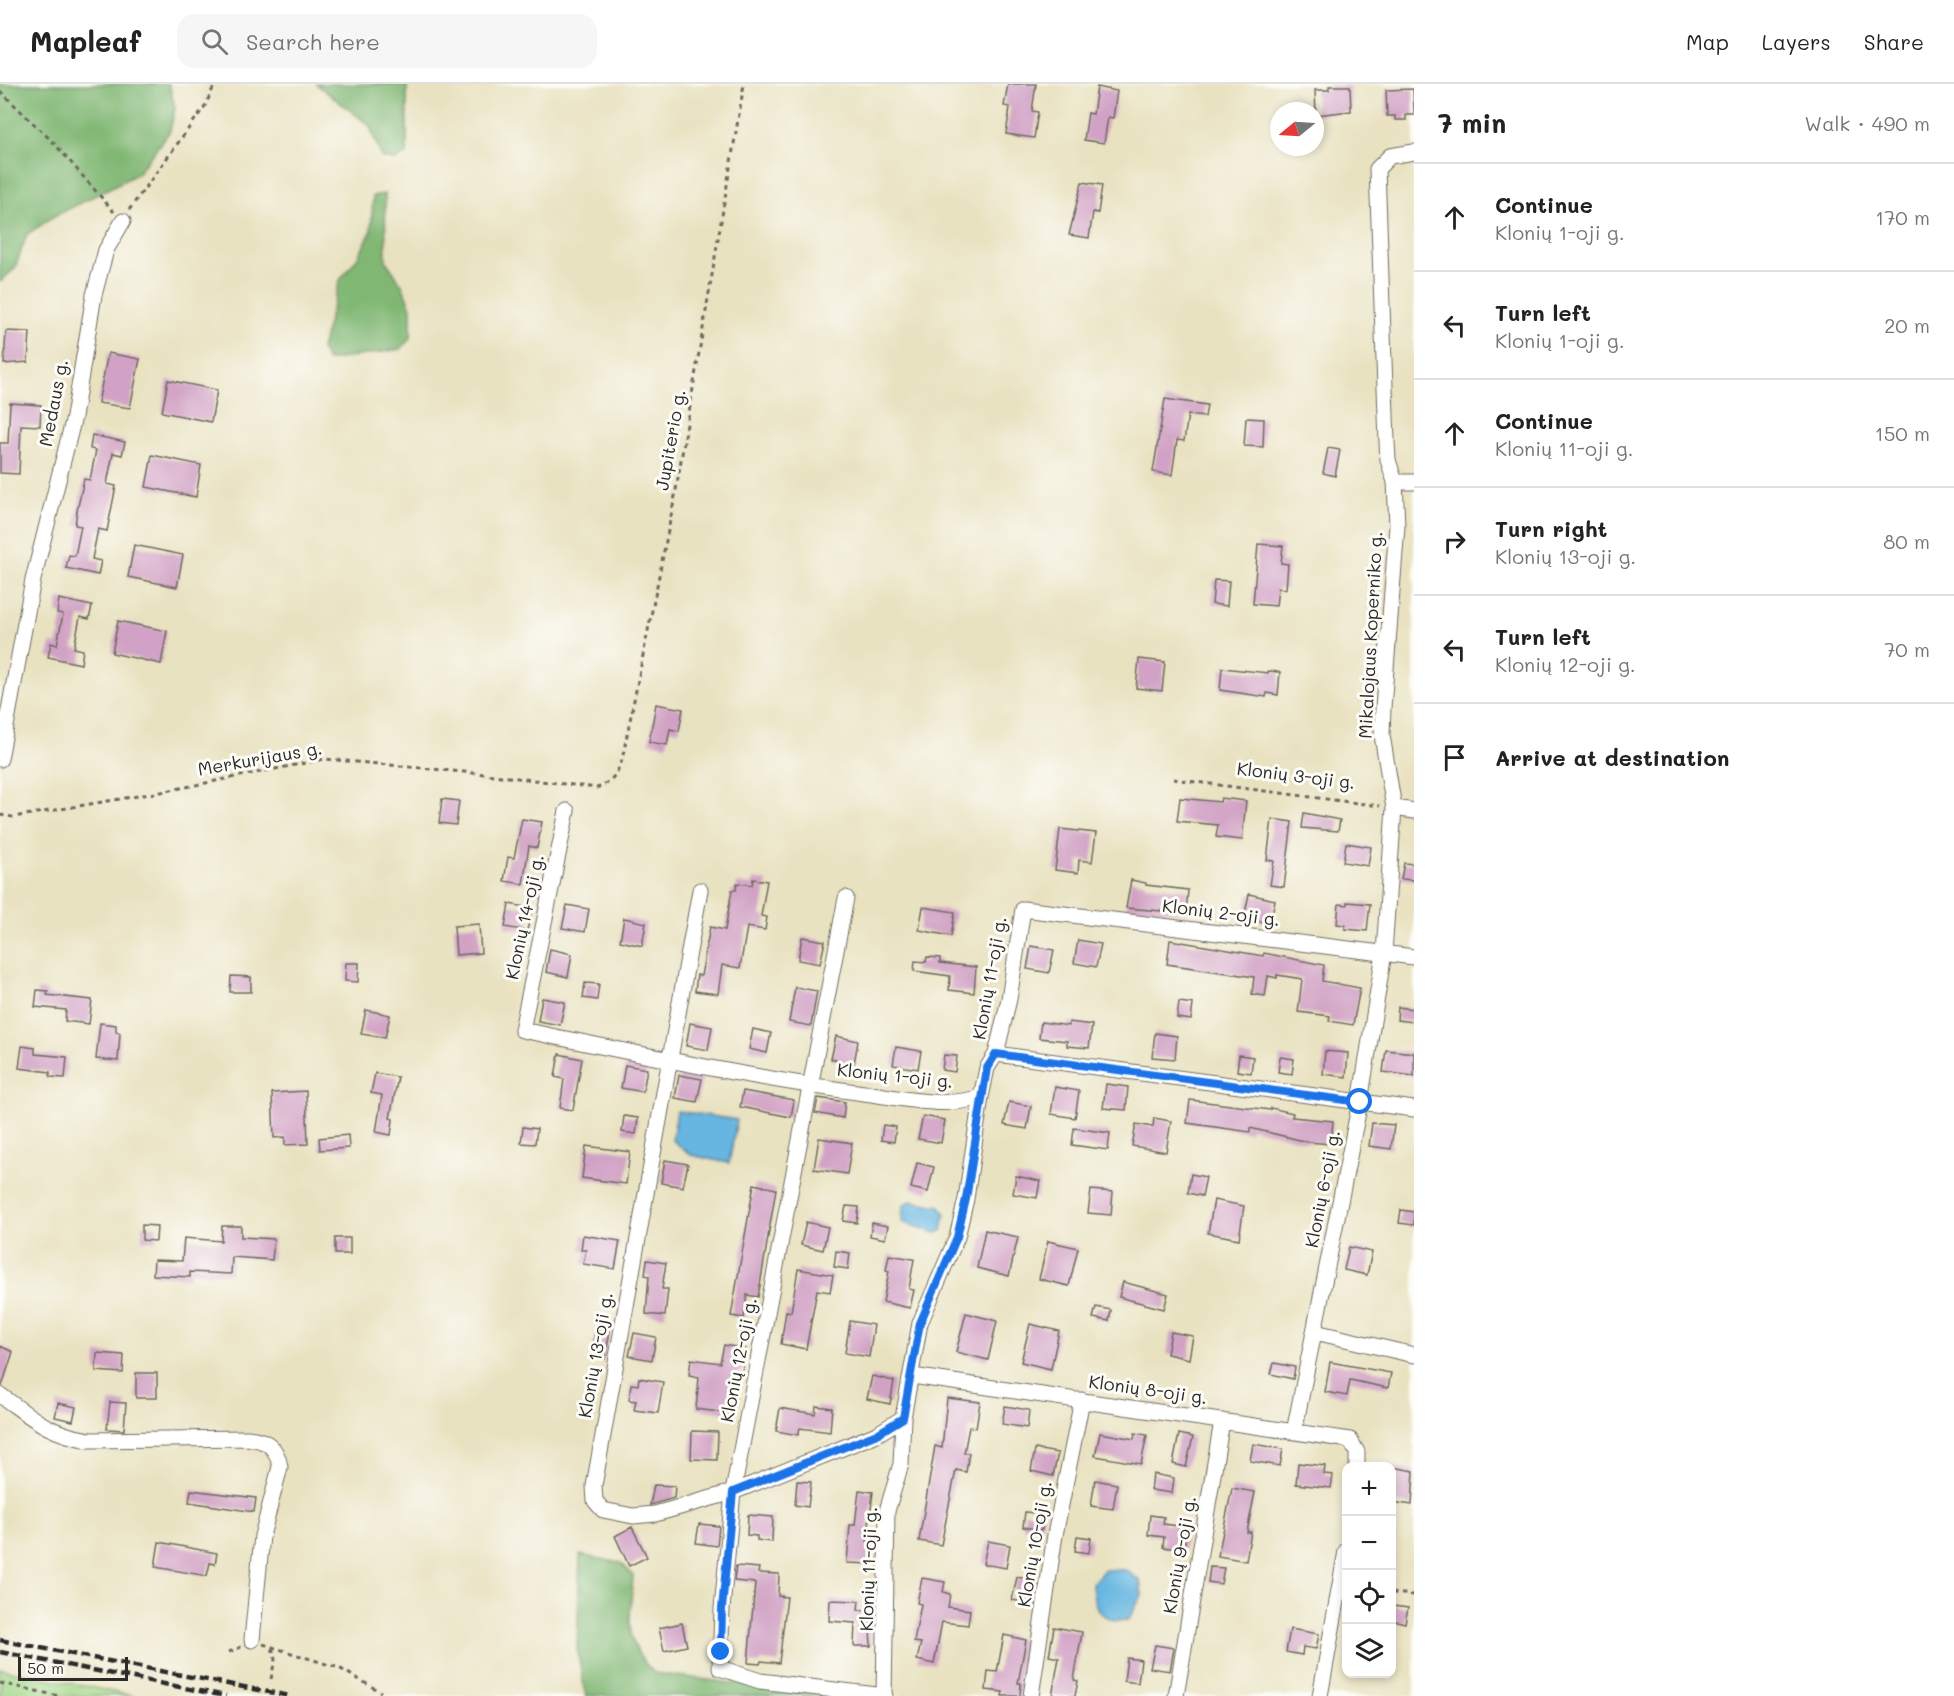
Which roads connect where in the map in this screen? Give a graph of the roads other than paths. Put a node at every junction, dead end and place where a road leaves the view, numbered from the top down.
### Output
1 (1414, 152) edge
2 (123, 221) road end
3 (1395, 482) junction
4 (1414, 482) edge
5 (0, 759) edge
6 (1394, 808) junction
7 (567, 811) dead end
8 (1414, 811) edge
9 (700, 890) dead end
10 (846, 897) dead end
11 (1023, 909) joint
12 (1384, 953) junction
13 (1414, 957) edge
14 (522, 1030) joint
15 (996, 1054) junction
16 (668, 1059) junction
17 (809, 1086) junction
18 (981, 1097) junction
19 (1360, 1102) junction
20 (1414, 1109) edge
21 (1315, 1332) junction
22 (1414, 1355) edge
23 (912, 1376) junction
24 (0, 1395) edge
25 (1082, 1400) junction
26 (903, 1418) junction
27 (1222, 1421) junction
28 (1294, 1432) junction
29 (1357, 1462) edge
30 (733, 1492) junction
31 (1343, 1570) edge
32 (252, 1640) road end
33 (885, 1696) edge
34 (1031, 1696) edge
35 (1176, 1696) edge
36 (1320, 1696) edge

1 - 3 street, Mikalojaus Koperniko g.
2 - 5 street, Medaus g.
3 - 4 street
3 - 6 street, Mikalojaus Koperniko g.
6 - 8 street
6 - 12 street, Klonių 6-oji g.
7 - 14 street, Klonių 14-oji g.
9 - 16 street, Klonių 13-oji g.
10 - 17 street, Klonių 12-oji g.
11 - 12 street, Klonių 2-oji g.
11 - 15 street, Klonių 11-oji g.
12 - 13 street, Klonių 2-oji g.
12 - 19 street, Klonių 6-oji g.
14 - 16 street, Klonių 1-oji g.
15 - 18 street
15 - 19 street
16 - 17 street, Klonių 1-oji g.
16 - 30 street, Klonių 13-oji g.
17 - 18 street, Klonių 1-oji g.
17 - 30 street, Klonių 12-oji g.
18 - 23 street, Klonių 11-oji g.
19 - 20 street
19 - 21 street, Klonių 6-oji g.
21 - 22 street
21 - 28 street, Klonių 6-oji g.
23 - 25 street, Klonių 8-oji g.
23 - 26 street, Klonių 11-oji g.
24 - 32 street
25 - 27 street, Klonių 8-oji g.
25 - 34 street, Klonių 10-oji g.
26 - 30 street, Klonių 13-oji g.
26 - 33 street, Klonių 11-oji g.
27 - 28 street, Klonių 8-oji g.
27 - 35 street, Klonių 9-oji g.
28 - 29 street, Klonių 8-oji g.
30 - 33 street, Klonių 12-oji g.
31 - 36 street

